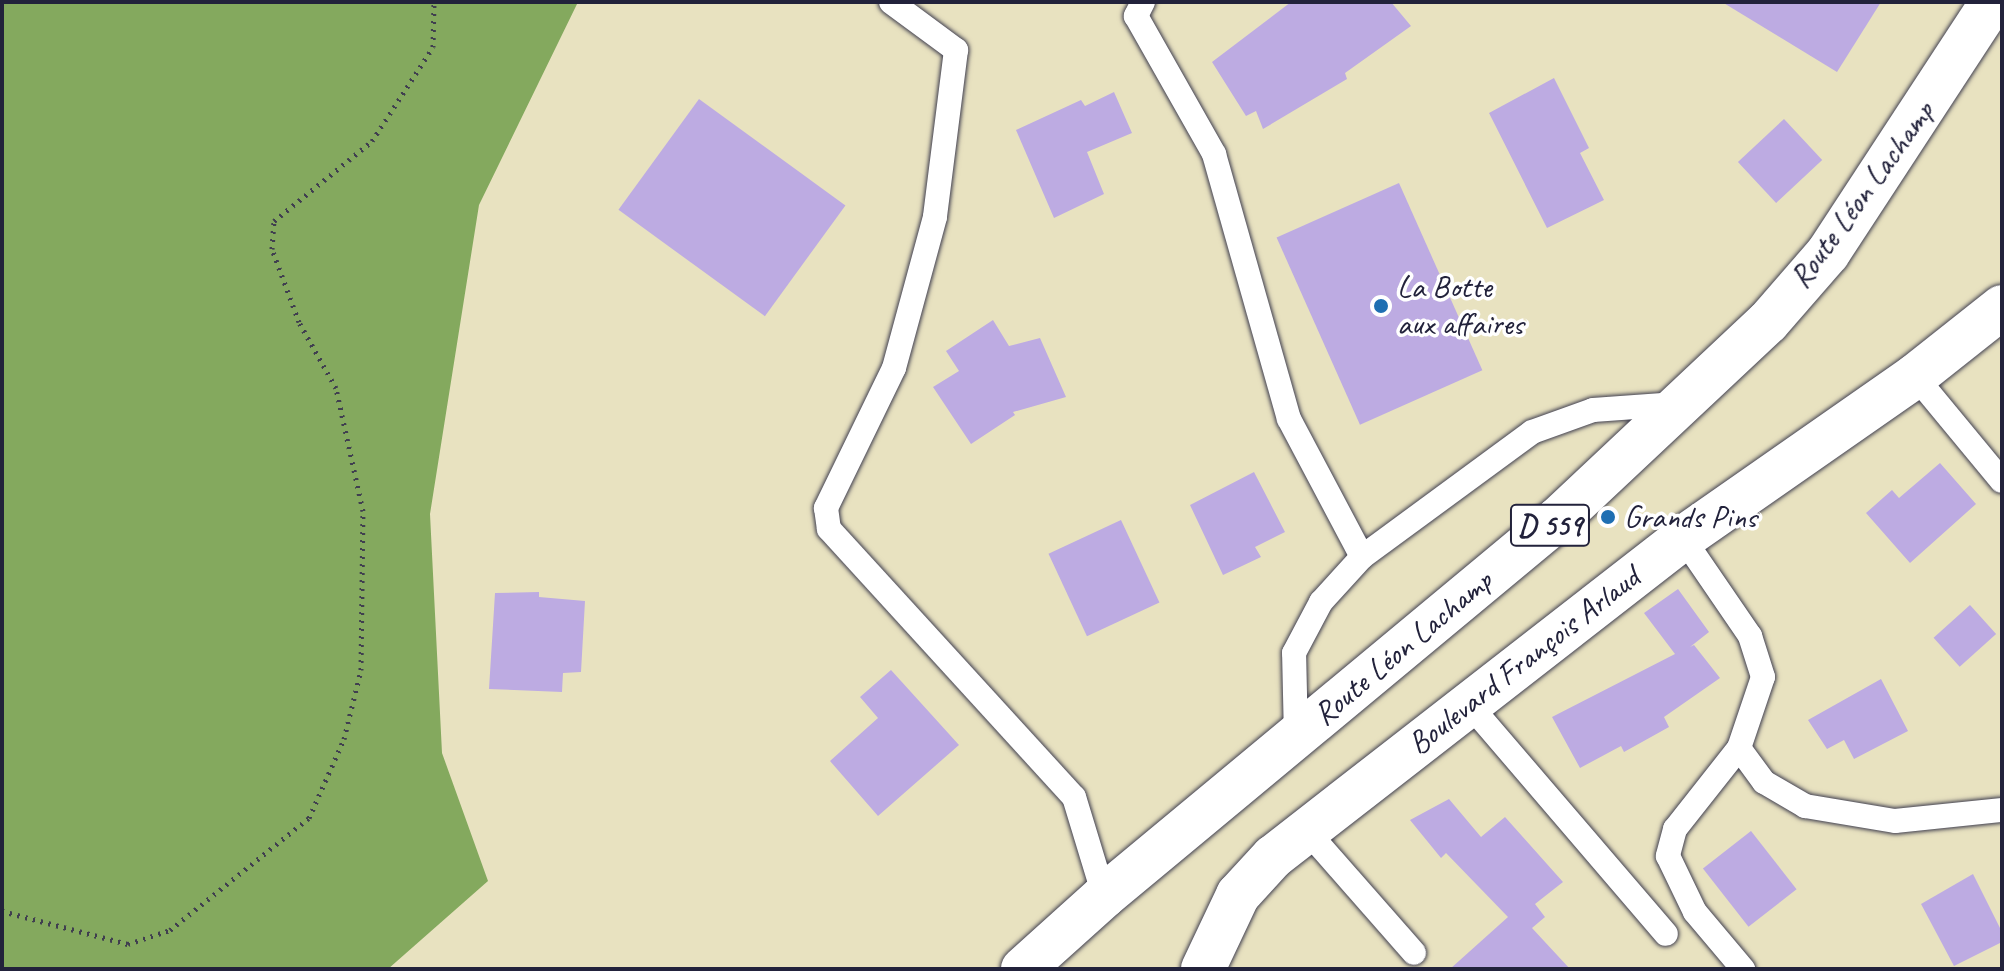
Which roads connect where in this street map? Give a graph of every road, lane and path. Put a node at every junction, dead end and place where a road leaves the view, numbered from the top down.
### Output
1 (434, 2) edge
2 (891, 2) edge
3 (1143, 2) edge
4 (1992, 2) edge
5 (2002, 307) edge
6 (1915, 376) junction
7 (1683, 404) junction
8 (2002, 481) edge
9 (1683, 538) junction
10 (1362, 557) junction
11 (1468, 703) junction
12 (1296, 738) junction
13 (1739, 748) junction
14 (2002, 810) edge
15 (1307, 831) junction
16 (1104, 896) junction
17 (2, 911) edge
18 (1666, 934) dead end
19 (1414, 953) dead end
20 (1023, 969) edge
21 (1203, 969) edge
22 (1743, 969) edge

1 - 17 path
2 - 16 lane
3 - 10 lane
4 - 7 main road, Route Léon Lachamp / D 559
5 - 6 main road, Boulevard François Arlaud
6 - 8 lane
6 - 9 main road, Boulevard François Arlaud
7 - 10 lane
7 - 12 main road, Route Léon Lachamp / D 559
9 - 11 main road, Boulevard François Arlaud
9 - 13 lane
10 - 12 lane
11 - 15 main road, Boulevard François Arlaud
11 - 18 lane
12 - 16 main road, Route Léon Lachamp / D 559
13 - 14 lane
13 - 22 lane
15 - 19 lane
15 - 21 main road, Boulevard François Arlaud
16 - 20 main road, Route Léon Lachamp / D 559

